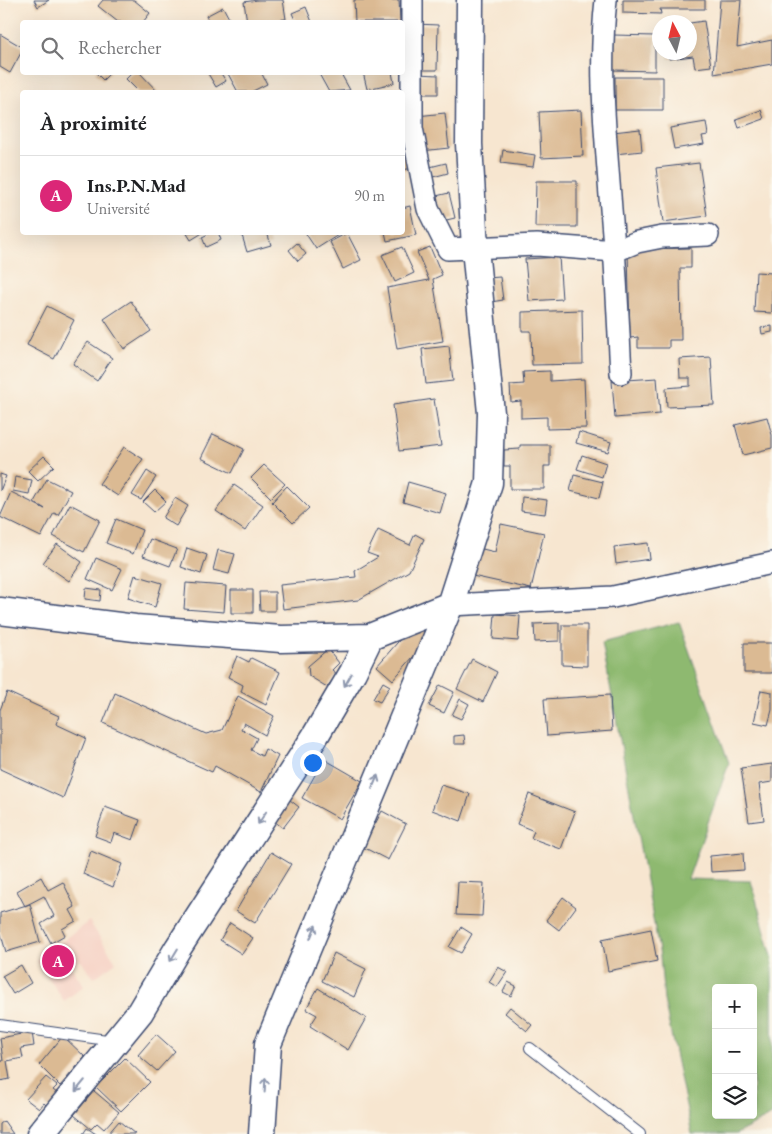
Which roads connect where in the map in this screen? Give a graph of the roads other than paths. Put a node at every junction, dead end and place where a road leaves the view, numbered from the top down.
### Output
1 (412, 0) edge
2 (470, 0) edge
3 (606, 0) edge
4 (708, 235) dead end
5 (475, 248) junction
6 (615, 251) junction
7 (621, 373) dead end
8 (772, 563) edge
9 (450, 605) junction
10 (0, 611) edge
11 (370, 636) junction
12 (0, 1026) edge
13 (117, 1042) junction
14 (530, 1048) dead end
15 (40, 1134) edge
16 (262, 1134) edge
17 (640, 1134) edge

1 - 5 street
2 - 5 street
3 - 6 street
4 - 6 street
5 - 6 street
5 - 9 street
6 - 7 street
8 - 9 street
9 - 11 street
16 -> 9 street
10 - 11 street
11 -> 13 street
12 - 13 lane
13 -> 15 street
14 - 17 lane

